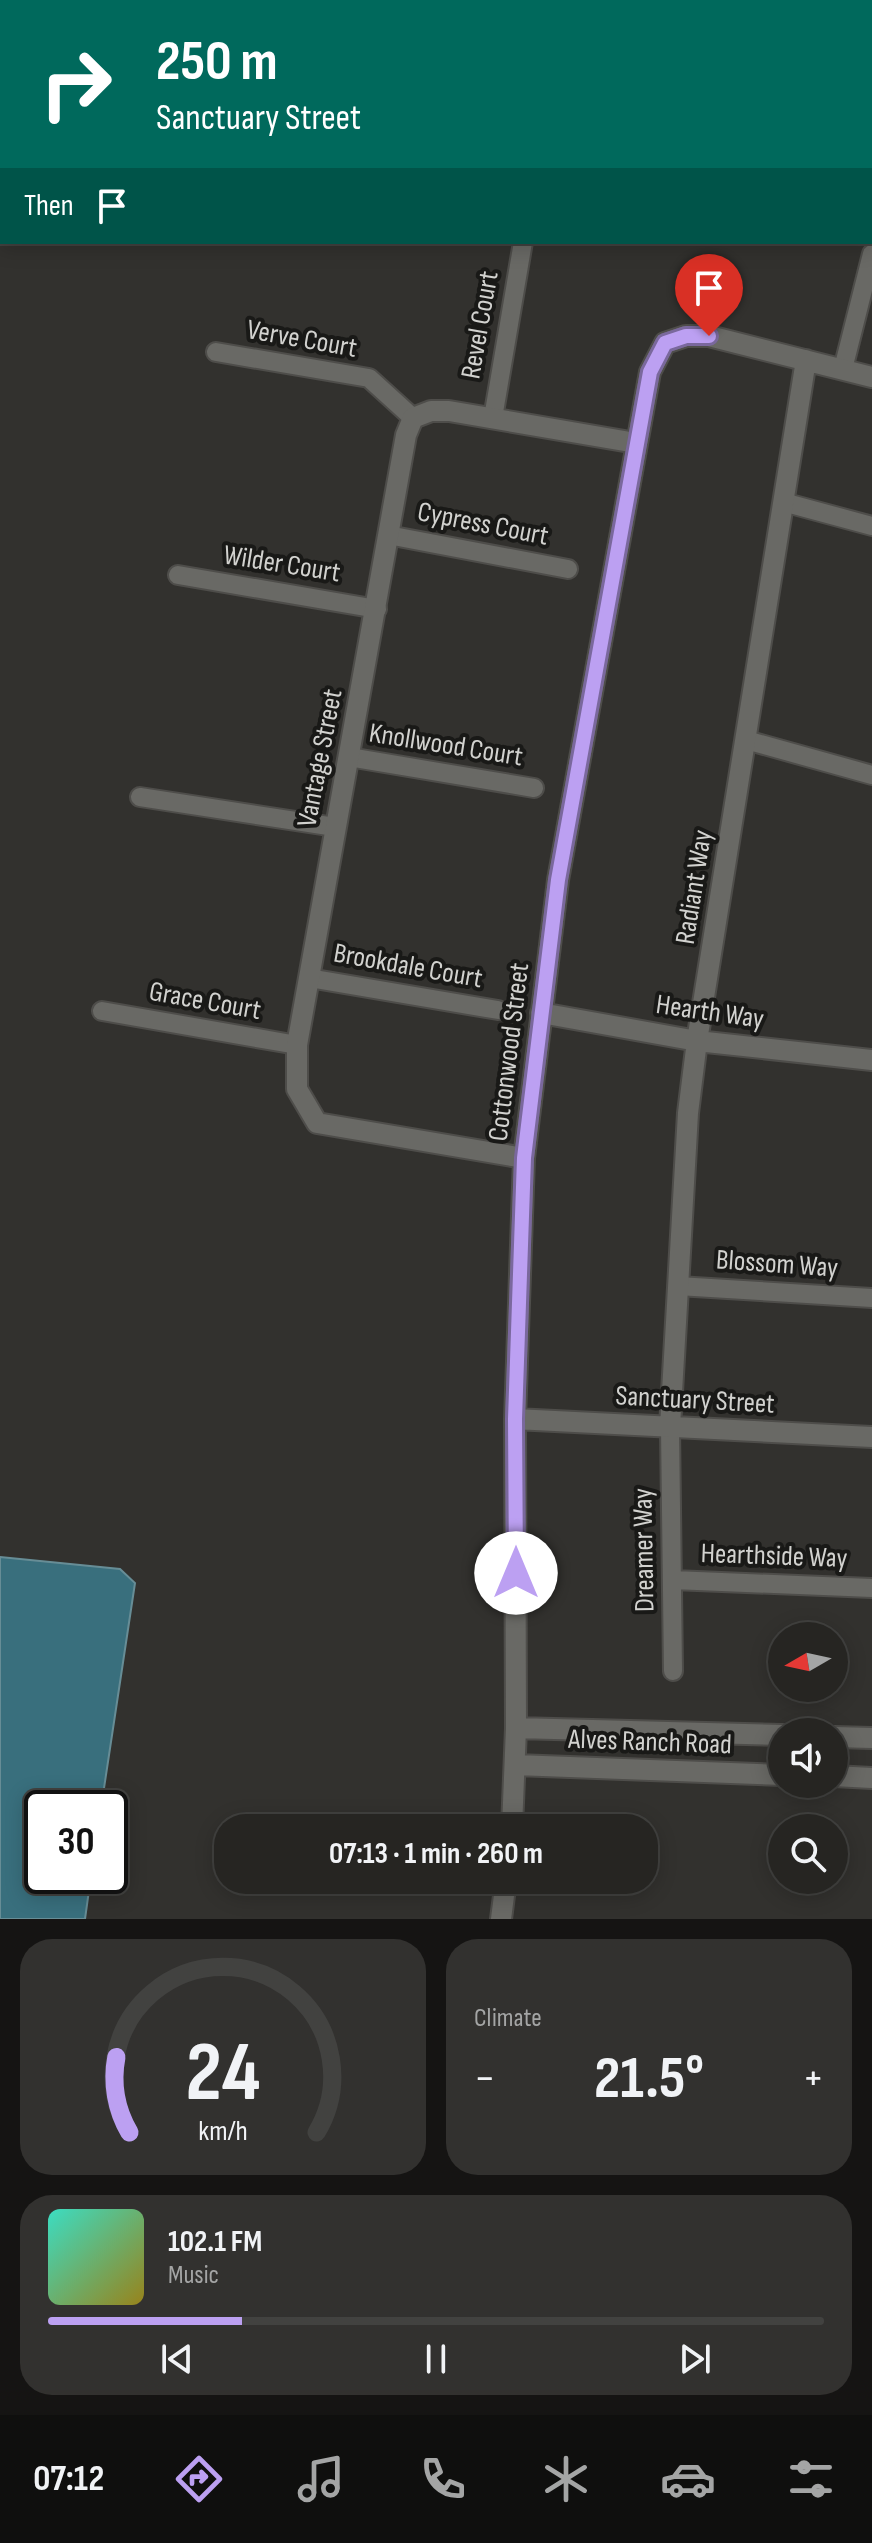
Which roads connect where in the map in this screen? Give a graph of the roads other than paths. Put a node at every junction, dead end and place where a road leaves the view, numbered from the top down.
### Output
1 (523, 244) edge
2 (872, 254) edge
3 (216, 352) dead end
4 (806, 360) junction
5 (843, 369) junction
6 (872, 377) edge
7 (413, 418) junction
8 (493, 418) junction
9 (636, 443) junction
10 (783, 502) junction
11 (872, 526) edge
12 (388, 535) junction
13 (568, 569) dead end
14 (178, 575) dead end
15 (377, 609) junction
16 (746, 740) junction
17 (349, 757) junction
18 (872, 775) edge
19 (534, 788) dead end
20 (140, 797) dead end
21 (335, 827) junction
22 (309, 978) junction
23 (498, 1010) dead end
24 (102, 1011) dead end
25 (541, 1013) junction
26 (697, 1041) junction
27 (297, 1045) junction
28 (872, 1060) edge
29 (524, 1158) junction
30 (678, 1286) junction
31 (872, 1298) edge
32 (515, 1419) junction
33 (670, 1427) junction
34 (872, 1437) edge
35 (673, 1580) junction
36 (872, 1588) edge
37 (673, 1671) dead end
38 (516, 1728) junction
39 (768, 1735) edge
40 (848, 1737) edge
41 (872, 1738) edge
42 (516, 1765) junction
43 (768, 1774) edge
44 (848, 1777) edge
45 (872, 1778) edge
46 (513, 1814) edge
47 (504, 1894) edge
48 (501, 1919) edge

1 - 8 lane, Revel Court
2 - 5 lane
3 - 7 lane, Verve Court
4 - 5 street
4 - 9 street, Cottonwood Street
4 - 10 street, Radiant Way
5 - 6 street
7 - 8 street
7 - 12 street, Vantage Street
8 - 9 street
9 - 25 street, Cottonwood Street
10 - 11 lane
10 - 16 street, Radiant Way
12 - 13 lane, Cypress Court
12 - 15 street, Vantage Street
14 - 15 lane, Wilder Court
15 - 17 street, Vantage Street
16 - 18 lane
16 - 26 street, Radiant Way
17 - 19 lane, Knollwood Court
17 - 21 street, Vantage Street
20 - 21 lane
21 - 22 street, Vantage Street
22 - 23 lane, Brookdale Court
22 - 27 street, Vantage Street
24 - 27 lane, Grace Court
25 - 26 street, Hearth Way
25 - 29 street, Cottonwood Street
26 - 28 street, Hearth Way
26 - 30 street, Radiant Way
27 - 29 street, Vantage Street
29 - 32 street, Cottonwood Street
30 - 31 lane, Blossom Way
30 - 33 street, Radiant Way
32 - 33 street, Sanctuary Street
32 - 38 street, Cottonwood Street
33 - 34 street, Sanctuary Street
33 - 35 lane, Dreamer Way
35 - 36 lane, Hearthside Way
35 - 37 lane, Dreamer Way
38 - 39 street, Alves Ranch Road
38 - 42 street, Cottonwood Street
40 - 41 street
42 - 43 street, Alves Ranch Road
42 - 46 street, Cottonwood Street
44 - 45 street
47 - 48 street

